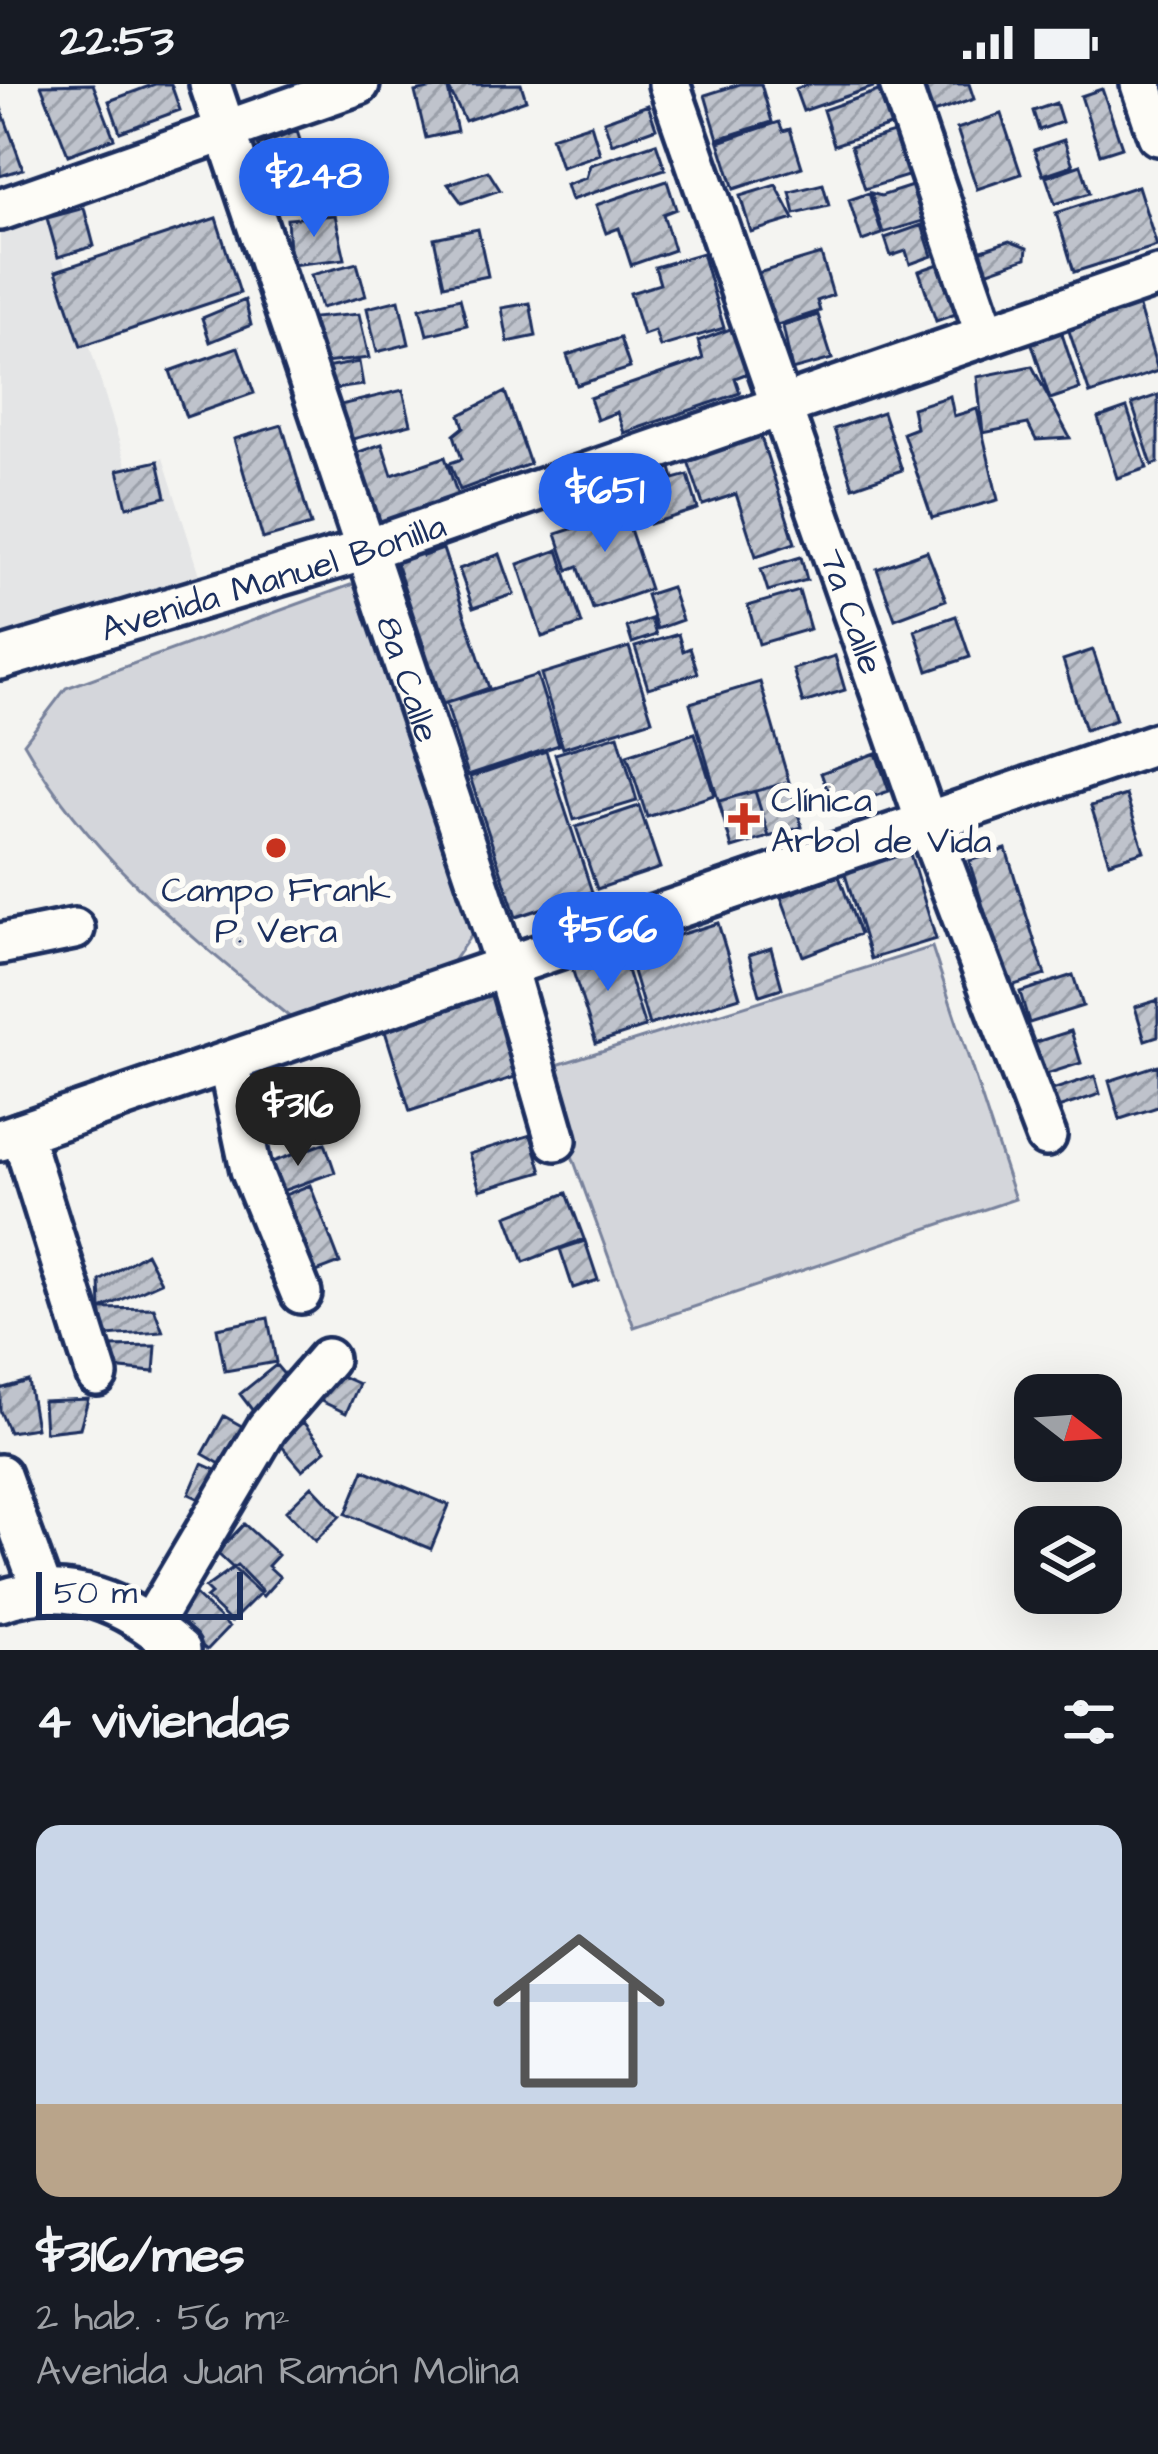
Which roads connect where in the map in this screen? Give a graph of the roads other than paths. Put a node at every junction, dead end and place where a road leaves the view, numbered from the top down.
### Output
1 (210, 84) edge
2 (359, 84) edge
3 (669, 84) edge
4 (900, 84) edge
5 (1141, 84) edge
6 (226, 131) junction
7 (1158, 136) edge
8 (0, 210) edge
9 (1158, 276) edge
10 (986, 335) junction
11 (782, 406) junction
12 (365, 550) junction
13 (0, 659) edge
14 (1158, 743) edge
15 (926, 821) junction
16 (74, 929) dead end
17 (0, 944) edge
18 (507, 970) junction
19 (228, 1062) junction
20 (1046, 1136) dead end
21 (10, 1137) edge
22 (556, 1140) dead end
23 (301, 1293) dead end
24 (327, 1359) dead end
25 (97, 1376) dead end
26 (0, 1475) edge
27 (40, 1587) junction
28 (0, 1600) edge
29 (165, 1637) edge

1 - 6 street, 8a Calle
2 - 6 street
3 - 11 street, 7a Calle
4 - 10 street
5 - 7 street
6 - 8 street
6 - 12 street, 8a Calle
9 - 10 street, Avenida Manuel Bonilla
10 - 11 street, Avenida Manuel Bonilla
11 - 12 street, Avenida Manuel Bonilla
11 - 15 street, 7a Calle
12 - 13 street, Avenida Manuel Bonilla
12 - 18 street, 8a Calle
14 - 15 street
15 - 18 street
15 - 20 street, 7a Calle
16 - 17 street
18 - 19 street
18 - 22 street, 8a Calle
19 - 21 street
19 - 23 street
21 - 25 street
24 - 29 street
26 - 27 street
27 - 28 street
27 - 29 street

